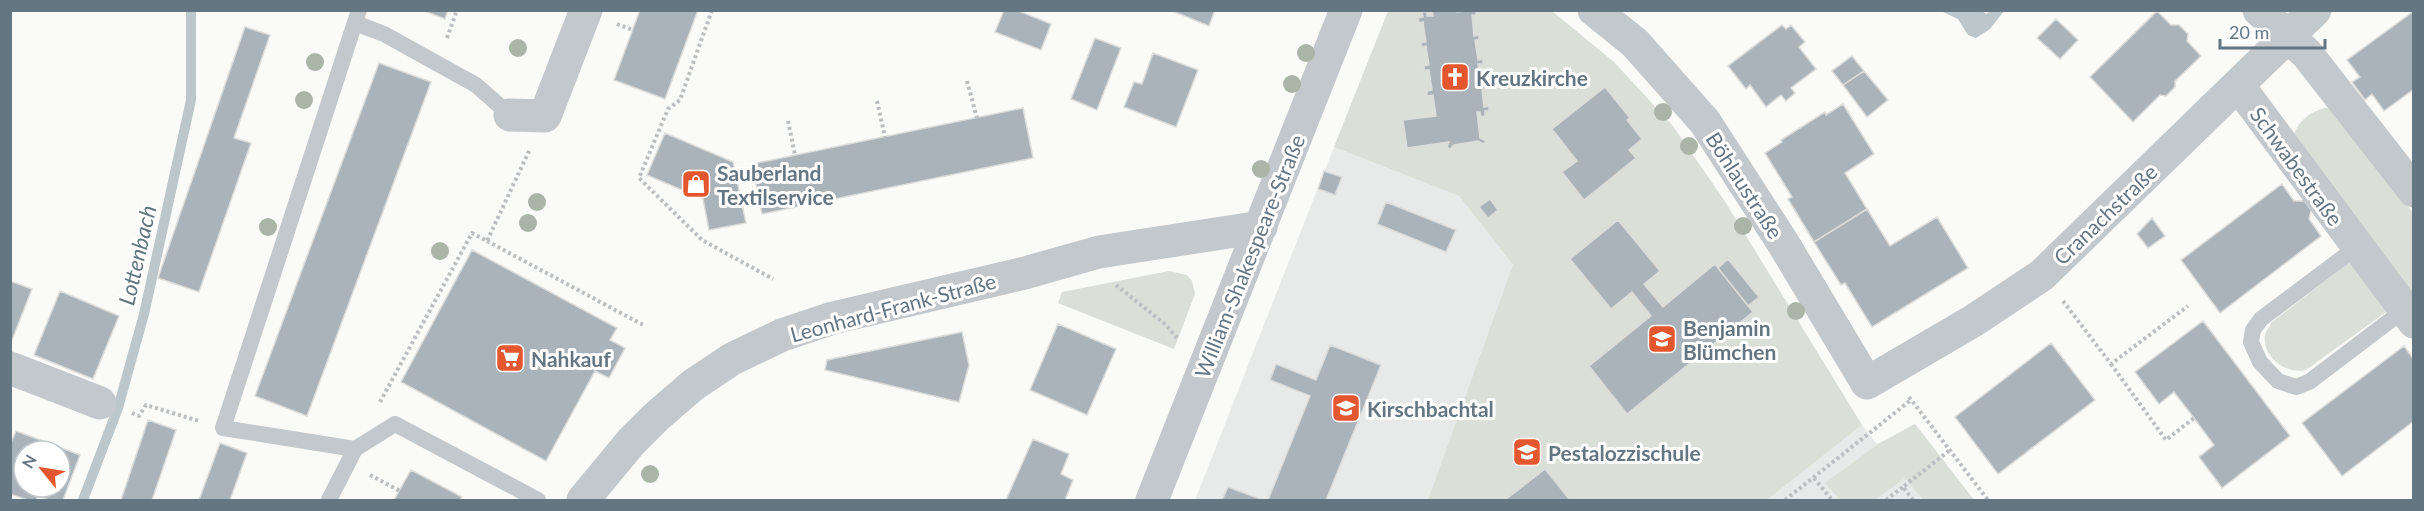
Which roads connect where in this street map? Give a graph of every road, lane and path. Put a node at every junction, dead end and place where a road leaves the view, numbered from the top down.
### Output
1 (586, 10) edge
2 (712, 10) edge
3 (1346, 10) edge
4 (1594, 10) edge
5 (2259, 10) edge
6 (2315, 10) edge
7 (357, 17) edge
8 (2287, 37) junction
9 (967, 81) dead end
10 (2238, 85) junction
11 (878, 100) dead end
12 (510, 115) joint
13 (545, 116) junction
14 (977, 118) dead end
15 (788, 121) dead end
16 (885, 137) dead end
17 (795, 155) dead end
18 (2414, 191) edge
19 (1261, 227) junction
20 (487, 241) junction
21 (2356, 247) junction
22 (1099, 252) junction
23 (2042, 275) junction
24 (773, 279) dead end
25 (2188, 306) dead end
26 (2409, 316) edge
27 (645, 326) dead end
28 (2111, 364) junction
29 (10, 368) edge
30 (1205, 368) junction
31 (1867, 383) joint
32 (1911, 400) dead end
33 (100, 403) dead end
34 (167, 411) dead end
35 (139, 416) dead end
36 (1924, 418) dead end
37 (2194, 418) dead end
38 (1950, 450) junction
39 (351, 456) junction
40 (1814, 478) junction
41 (1903, 487) junction
42 (400, 491) dead end
43 (329, 501) edge
44 (538, 501) edge
45 (583, 501) edge
46 (1152, 501) edge
47 (1785, 501) edge
48 (1832, 501) edge
49 (1886, 501) edge
50 (1913, 501) edge
51 (1988, 501) edge

1 - 13 street
2 - 24 path
3 - 19 street, William-Shakespeare-Straße
4 - 31 street, Böhlaustraße
5 - 8 street
6 - 8 street, Cranachstraße
7 - 12 lane
7 - 39 lane
8 - 10 street, Cranachstraße
8 - 18 street
9 - 14 path
10 - 21 street, Schwabestraße
10 - 23 street, Cranachstraße
11 - 16 path
12 - 13 street
13 - 20 path
15 - 17 path
19 - 22 street, Leonhard-Frank-Straße
19 - 30 street, William-Shakespeare-Straße
20 - 27 path
20 - 39 path
21 - 26 street, Schwabestraße
21 - 26 lane, Schwabestraße
22 - 30 path
22 - 45 street, Leonhard-Frank-Straße
23 - 28 path
23 - 31 street, Cranachstraße
25 - 28 path
28 - 37 path
29 - 33 street
30 - 46 street, William-Shakespeare-Straße
32 - 40 path
34 - 35 path
36 - 38 path
38 - 41 path
38 - 51 path
39 - 42 path
39 - 43 lane
39 - 44 lane
40 - 47 path
40 - 48 path
41 - 49 path
41 - 50 path

